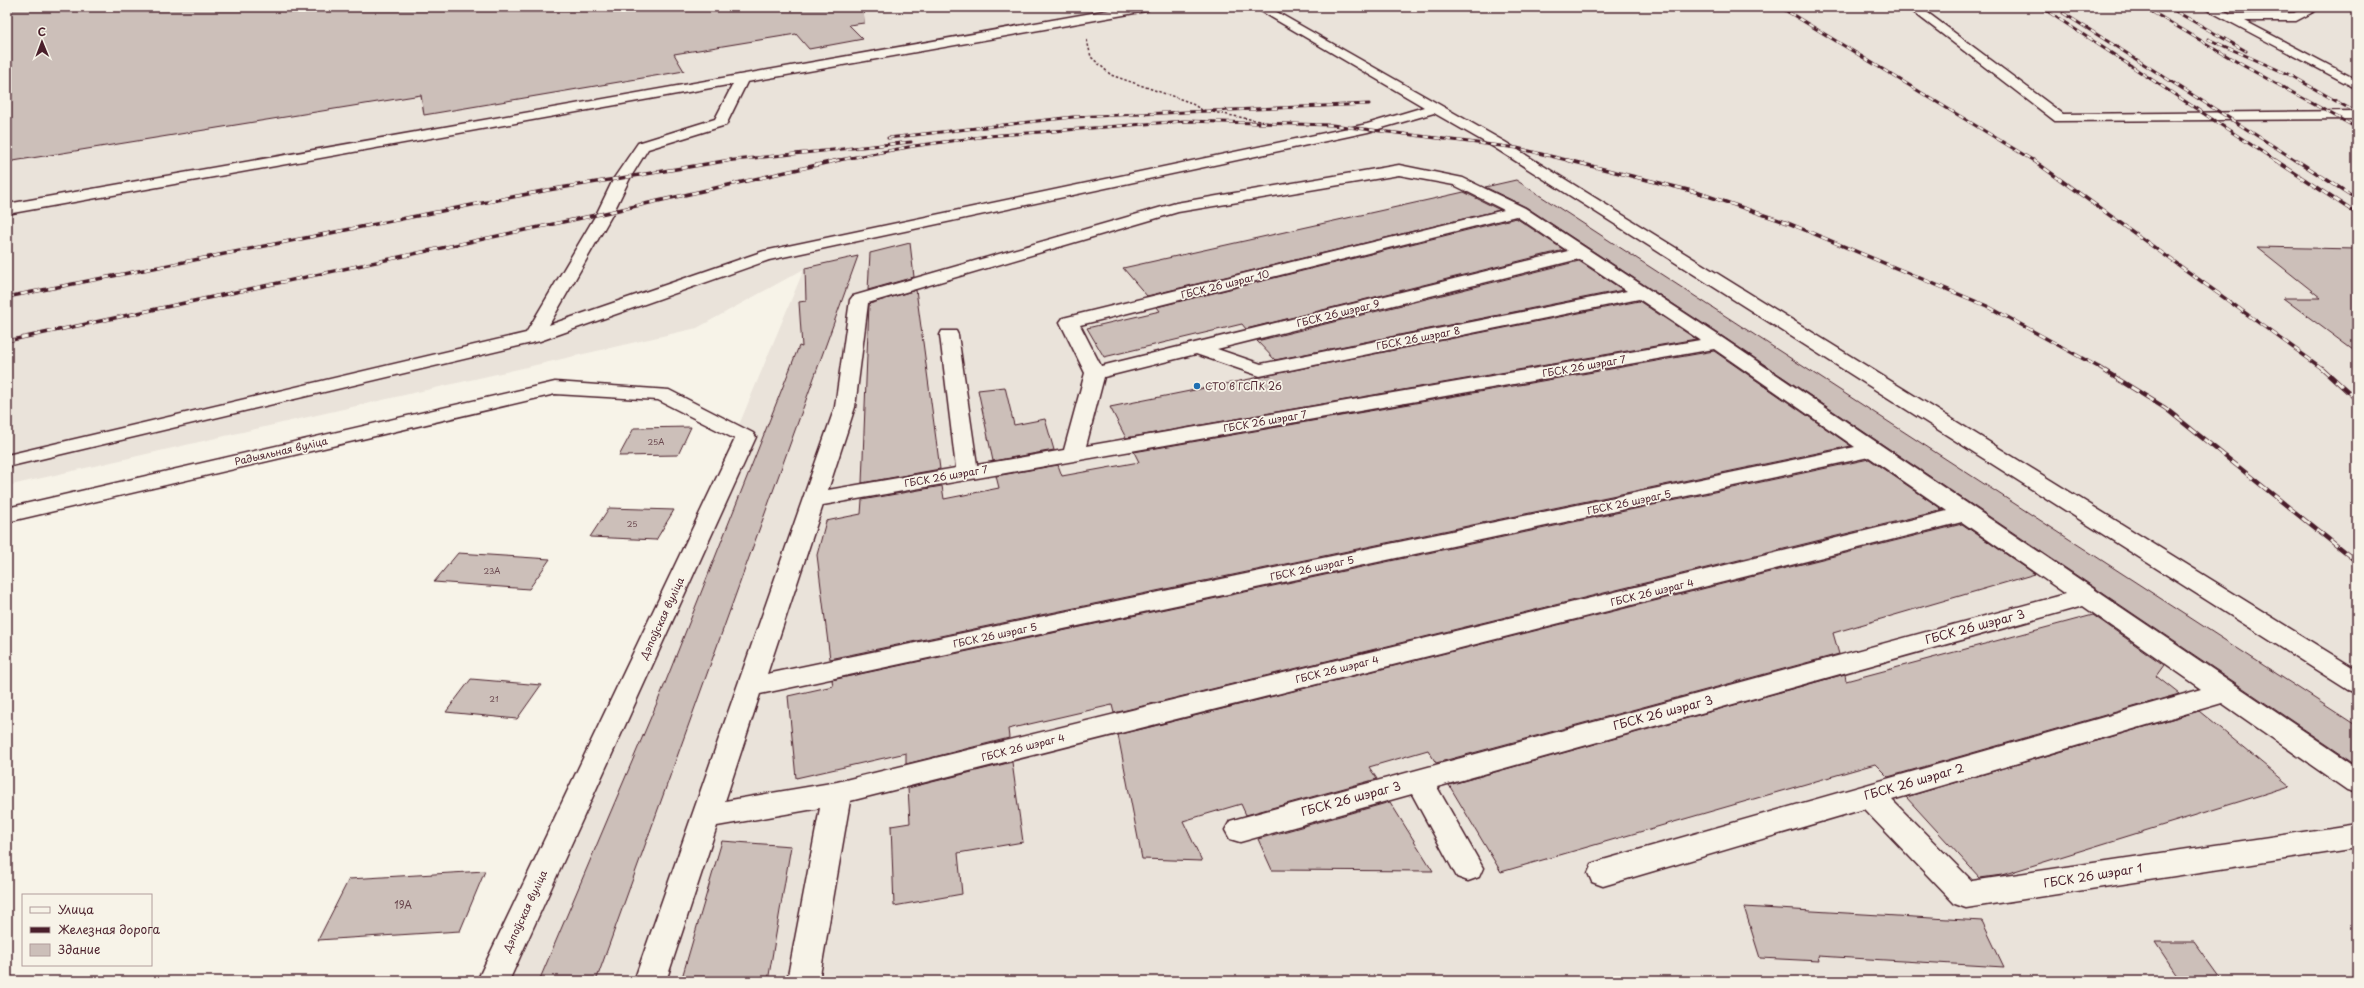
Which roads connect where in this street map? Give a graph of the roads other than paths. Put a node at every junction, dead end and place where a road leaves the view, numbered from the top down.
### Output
1 (1146, 7) edge
2 (1260, 7) edge
3 (1912, 7) edge
4 (2208, 7) edge
5 (2275, 7) edge
6 (2311, 7) edge
7 (2296, 17) junction
8 (2230, 18) junction
9 (742, 79) junction
10 (2357, 85) edge
11 (1437, 108) junction
12 (2357, 115) edge
13 (7, 209) edge
14 (1519, 211) junction
15 (1582, 253) junction
16 (1642, 293) junction
17 (949, 335) dead end
18 (533, 337) junction
19 (1717, 343) junction
20 (1197, 348) junction
21 (1095, 372) junction
22 (555, 388) joint
23 (1873, 450) junction
24 (1073, 454) junction
25 (7, 461) edge
26 (967, 473) junction
27 (813, 500) junction
28 (1966, 514) junction
29 (7, 515) edge
30 (2086, 597) junction
31 (2357, 683) edge
32 (750, 687) junction
33 (2226, 692) junction
34 (1419, 781) junction
35 (2357, 782) edge
36 (837, 793) junction
37 (1869, 795) junction
38 (707, 816) junction
39 (1240, 830) dead end
40 (2357, 836) edge
41 (1468, 868) dead end
42 (1603, 873) dead end
43 (493, 981) edge
44 (650, 981) edge
45 (804, 981) edge

1 - 9 street
2 - 11 street
3 - 12 street
4 - 8 street
5 - 7 street
6 - 7 street
7 - 8 street
8 - 10 street
9 - 13 street
9 - 18 street
11 - 18 street
11 - 31 street
14 - 15 street
14 - 21 street, ГБСК 26 шэраг 10
14 - 27 street
15 - 16 street
15 - 20 street, ГБСК 26 шэраг 9
16 - 19 street
16 - 20 street, ГБСК 26 шэраг 8
17 - 26 street
18 - 25 street
19 - 23 street
19 - 24 street, ГБСК 26 шэраг 7
20 - 21 street, ГБСК 26 шэраг 9
21 - 24 street
22 - 29 street, Радыяльная вуліца
22 - 43 street, Дэпоўская вуліца
23 - 28 street
23 - 32 street, ГБСК 26 шэраг 5
24 - 26 street, ГБСК 26 шэраг 7
26 - 27 street, ГБСК 26 шэраг 7
27 - 32 street
28 - 30 street
28 - 36 street, ГБСК 26 шэраг 4
30 - 33 street
30 - 34 street, ГБСК 26 шэраг 3
32 - 38 street
33 - 35 street
33 - 37 street, ГБСК 26 шэраг 2
34 - 39 street, ГБСК 26 шэраг 3
34 - 41 street
36 - 38 street, ГБСК 26 шэраг 4
36 - 45 street
37 - 40 street, ГБСК 26 шэраг 1
37 - 42 street, ГБСК 26 шэраг 2
38 - 44 street

